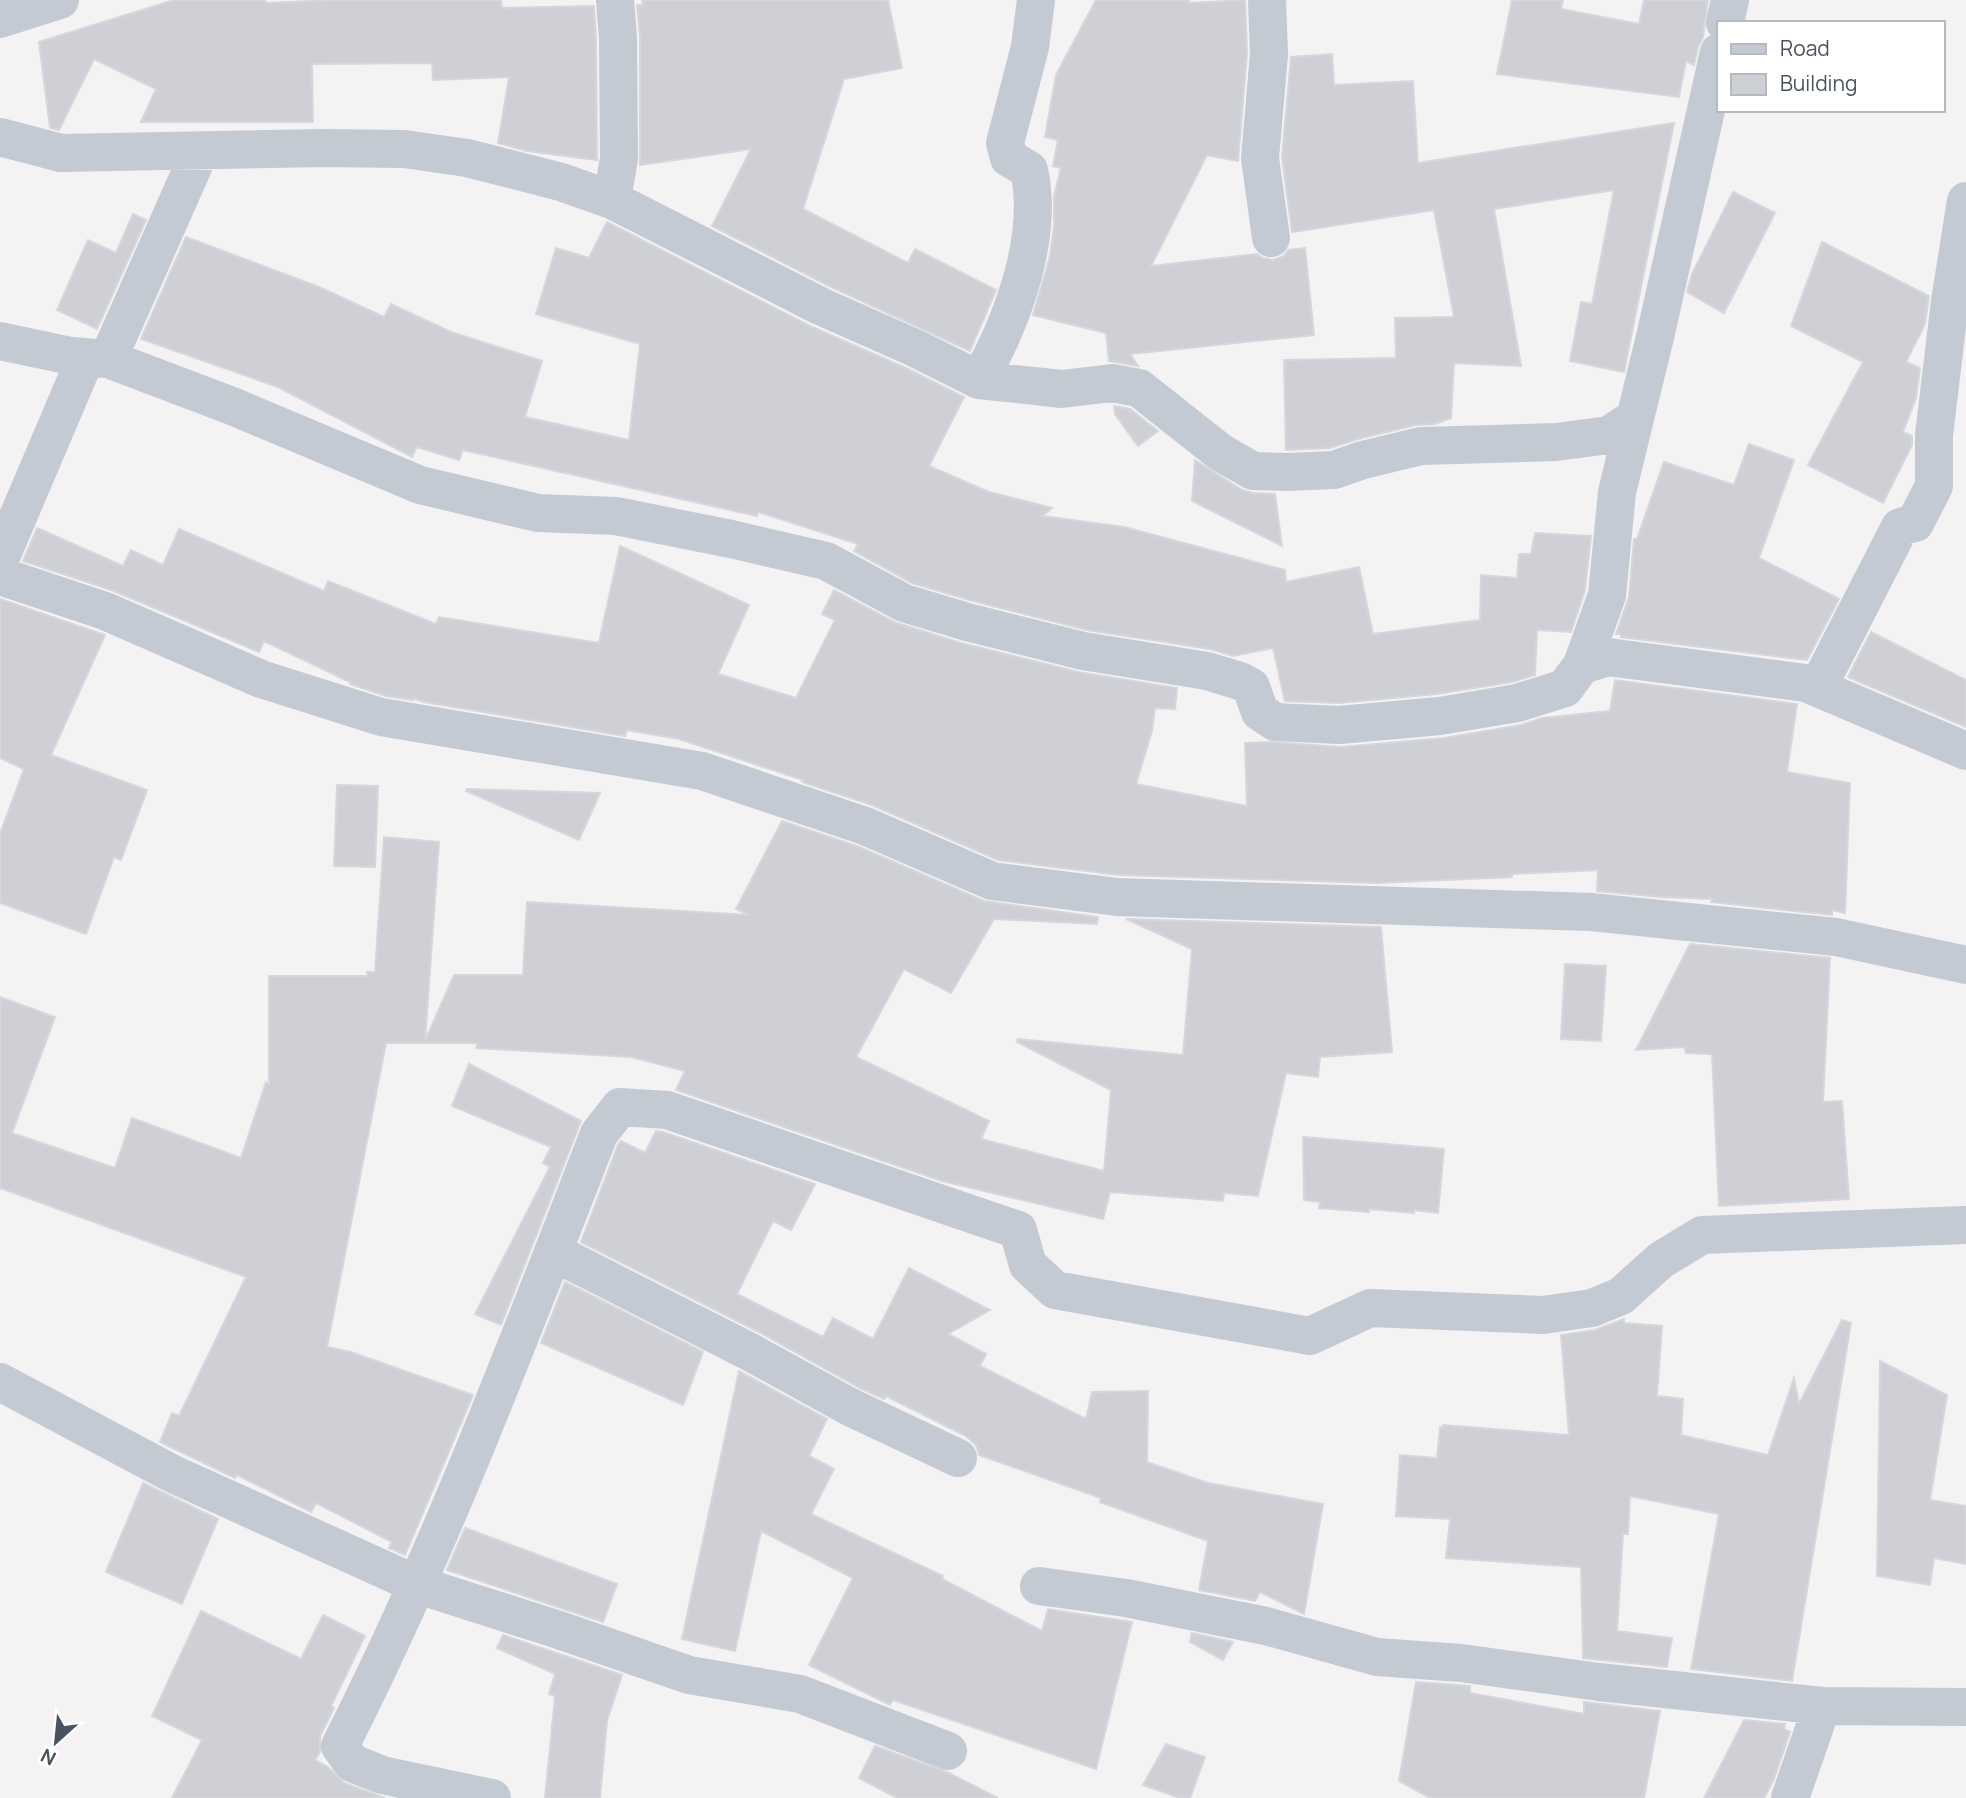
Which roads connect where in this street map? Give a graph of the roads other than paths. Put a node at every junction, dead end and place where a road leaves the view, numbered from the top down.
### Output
1 (60, 0) edge
2 (615, 0) edge
3 (1036, 0) edge
4 (1266, 0) edge
5 (1730, 0) edge
6 (0, 19) edge
7 (1725, 21) edge
8 (1717, 61) edge
9 (0, 137) edge
10 (200, 151) junction
11 (612, 200) junction
12 (1966, 201) edge
13 (1270, 239) dead end
14 (0, 341) edge
15 (97, 358) junction
16 (979, 380) junction
17 (1635, 418) junction
18 (0, 559) edge
19 (0, 576) edge
20 (1582, 665) junction
21 (1818, 687) junction
22 (1966, 751) edge
23 (1966, 965) edge
24 (1966, 1225) edge
25 (554, 1252) junction
26 (0, 1382) edge
27 (958, 1458) dead end
28 (418, 1586) junction
29 (1038, 1586) dead end
30 (1822, 1706) junction
31 (1966, 1707) edge
32 (948, 1751) dead end
33 (492, 1798) edge
34 (1790, 1798) edge

1 - 6 street
2 - 11 street
3 - 16 street
4 - 13 street
5 - 7 street
8 - 17 street
9 - 10 street
10 - 11 street
10 - 15 street
11 - 16 street
12 - 21 street
14 - 15 street
15 - 18 street
15 - 20 street
16 - 17 street
17 - 20 street
19 - 23 street
20 - 21 street
21 - 22 street
24 - 25 street
25 - 27 street
25 - 28 street
26 - 28 street
28 - 32 street
28 - 33 street
29 - 30 street
30 - 31 street
30 - 34 street

